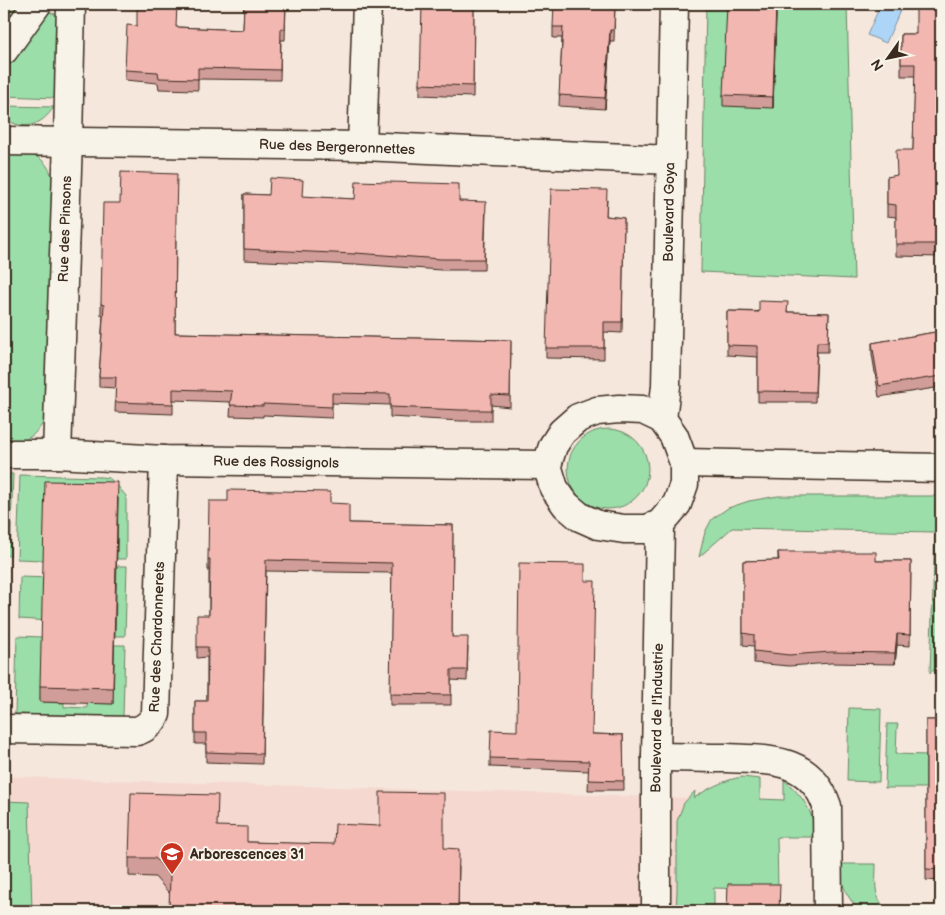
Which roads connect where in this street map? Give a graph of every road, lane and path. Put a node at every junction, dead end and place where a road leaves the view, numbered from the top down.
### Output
1 (37, 4) edge
2 (71, 4) edge
3 (367, 4) edge
4 (674, 4) edge
5 (4, 50) edge
6 (4, 141) edge
7 (68, 142) junction
8 (362, 146) junction
9 (670, 160) junction
10 (662, 419) junction
11 (4, 454) edge
12 (57, 454) junction
13 (164, 460) junction
14 (684, 463) junction
15 (547, 465) junction
16 (941, 468) edge
17 (660, 524) junction
18 (4, 729) edge
19 (656, 757) junction
20 (656, 911) edge
21 (828, 911) edge

1 - 5 street
2 - 7 street, Rue des Pinsons
3 - 8 street
4 - 9 street, Boulevard Goya
6 - 7 street, Rue des Bergeronnettes
7 - 8 street, Rue des Bergeronnettes
7 - 12 street, Rue des Pinsons
8 - 9 street, Rue des Bergeronnettes
9 - 10 street, Boulevard Goya
10 - 14 street
10 - 15 street
11 - 12 street, Rue des Rossignols
12 - 13 street, Rue des Rossignols
13 - 15 street, Rue des Rossignols
13 - 18 street, Rue des Chardonnerets
14 - 16 street
14 - 17 street
15 - 17 street
17 - 19 street, Boulevard de l'Industrie
19 - 20 street, Boulevard de l'Industrie
19 - 21 street

